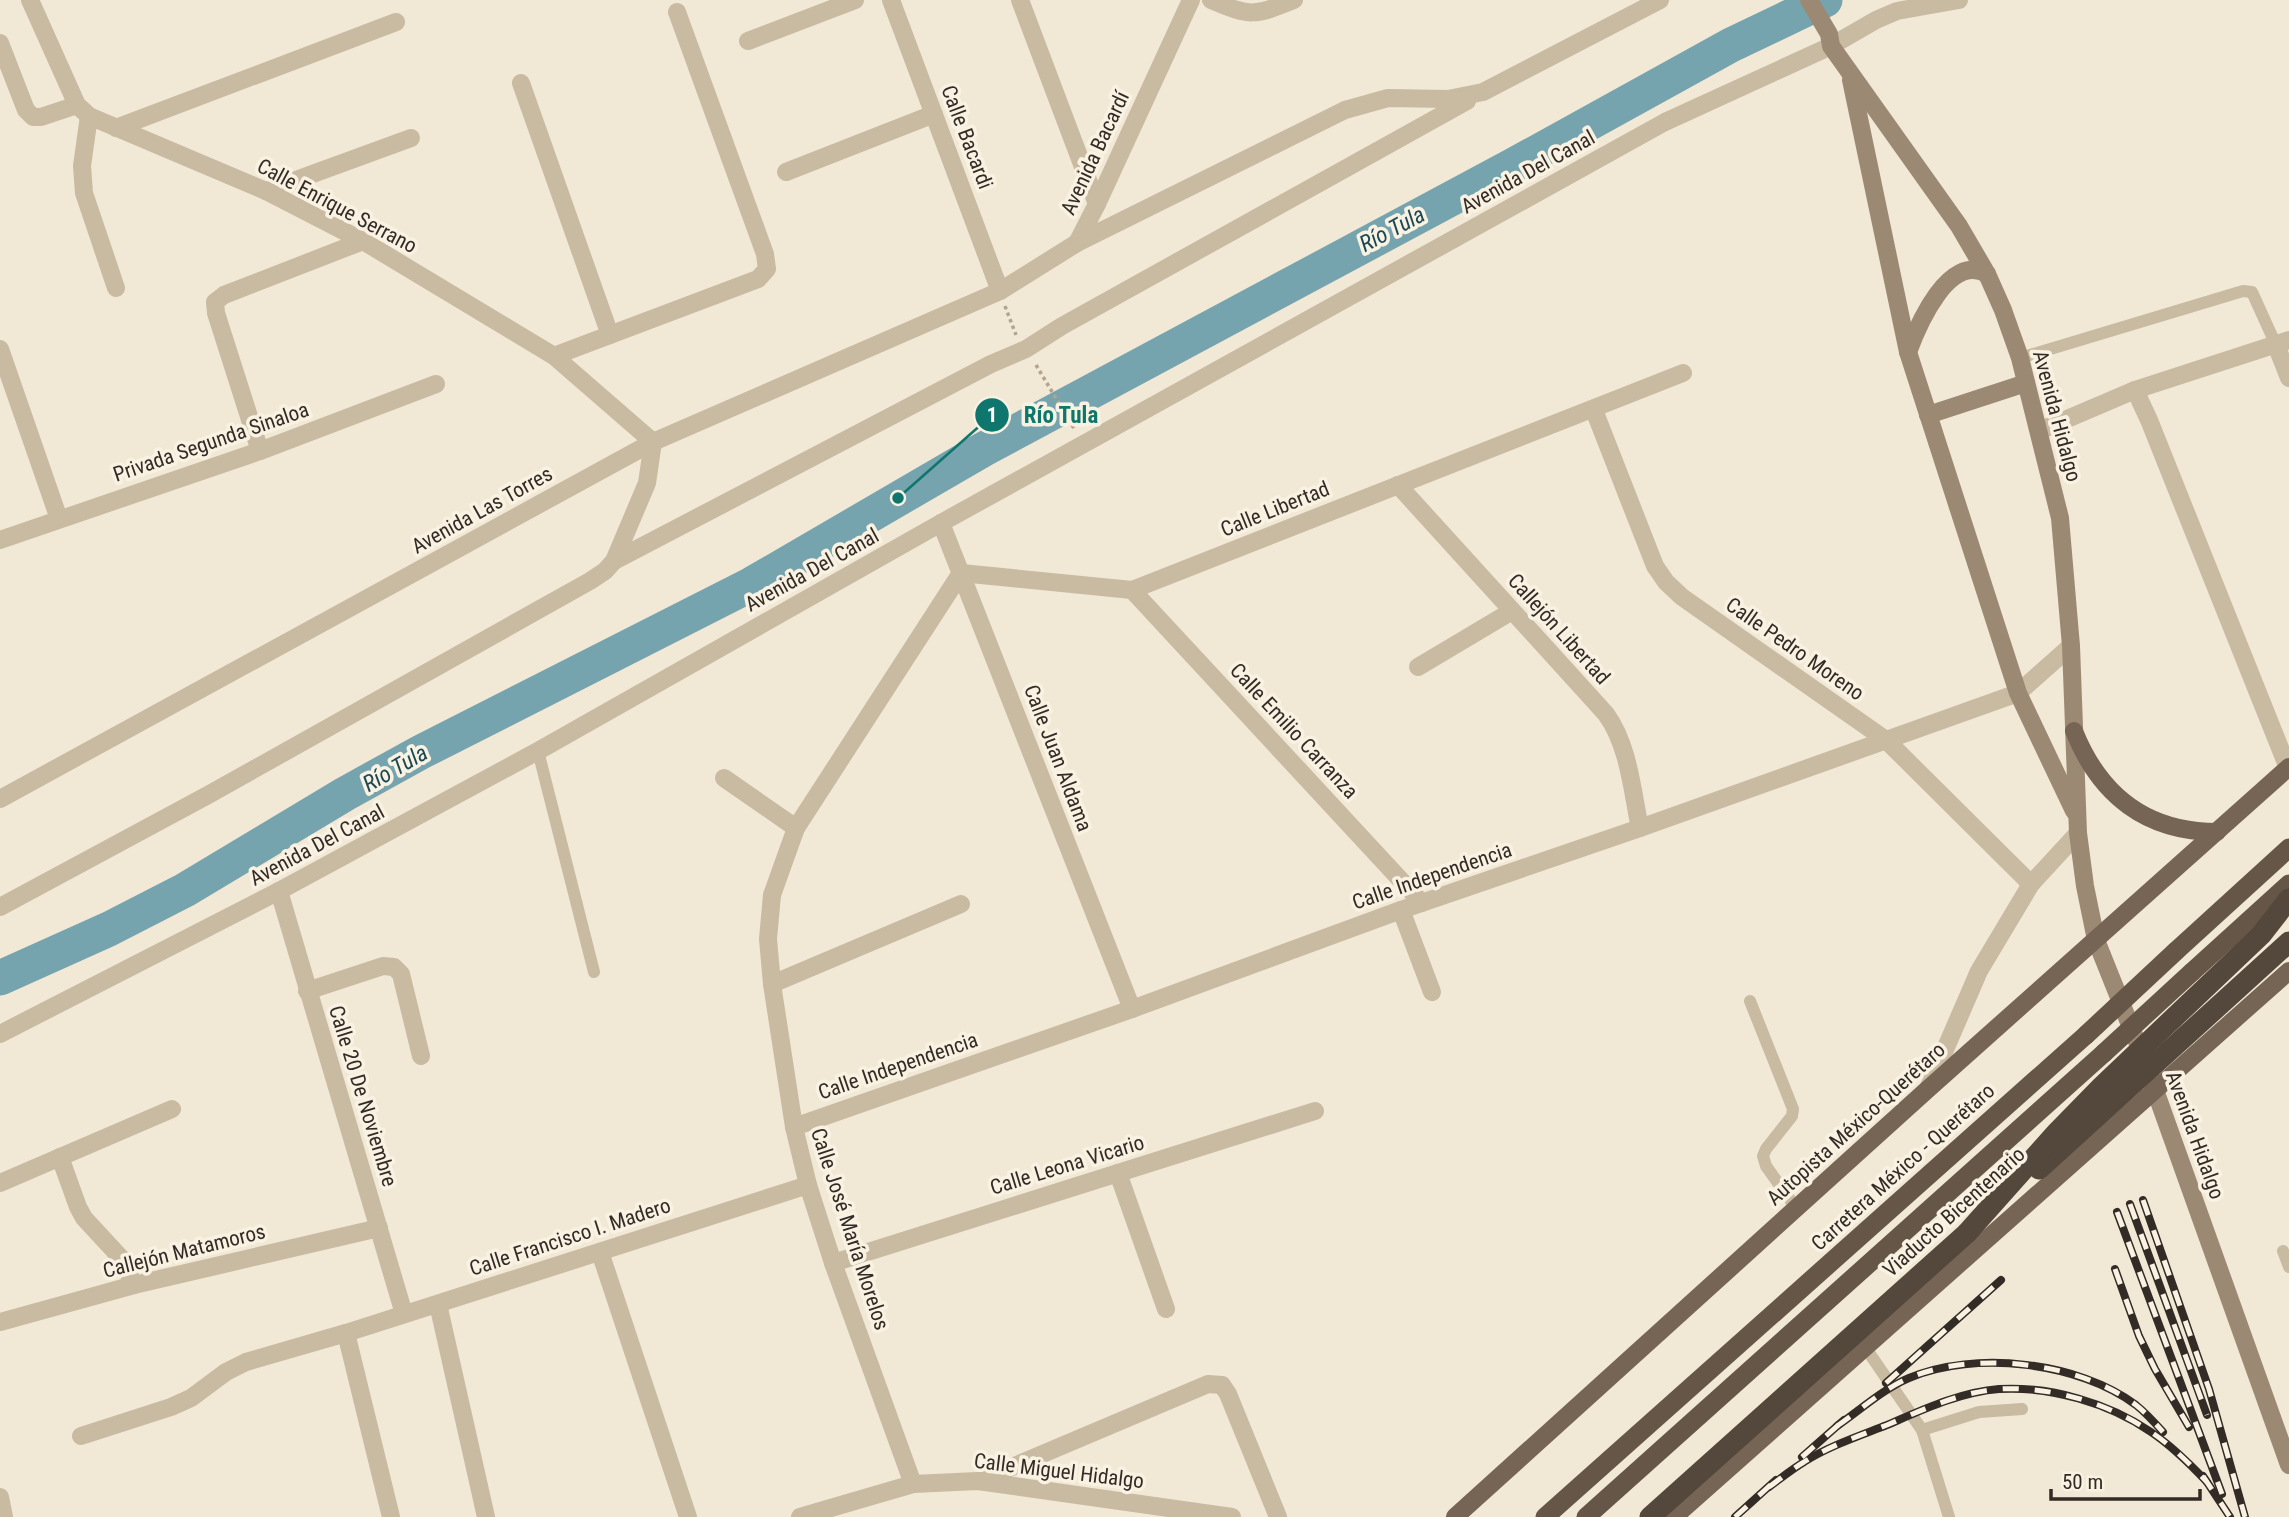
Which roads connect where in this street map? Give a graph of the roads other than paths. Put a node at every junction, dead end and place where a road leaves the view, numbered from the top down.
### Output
1 (30, 0) edge
2 (855, 0) edge
3 (891, 0) edge
4 (1020, 0) edge
5 (1191, 0) edge
6 (1211, 0) edge
7 (1294, 0) edge
8 (1660, 0) edge
9 (1809, 0) edge
10 (1959, 0) edge
11 (677, 12) dead end
12 (396, 22) dead end
13 (1830, 40) junction
14 (748, 41) dead end
15 (0, 43) edge
16 (1850, 72) junction
17 (522, 83) dead end
18 (1483, 92) junction
19 (83, 111) junction
20 (934, 114) junction
21 (116, 128) junction
22 (411, 138) dead end
23 (786, 172) dead end
24 (266, 191) junction
25 (1097, 204) junction
26 (363, 241) junction
27 (1077, 243) junction
28 (1987, 274) junction
29 (116, 288) dead end
30 (1000, 291) junction
31 (610, 335) junction
32 (2282, 343) edge
33 (0, 349) edge
34 (1908, 352) junction
35 (554, 356) junction
36 (2020, 358) junction
37 (1682, 373) dead end
38 (2289, 378) edge
39 (2026, 383) junction
40 (436, 384) dead end
41 (2135, 390) junction
42 (1594, 410) junction
43 (1928, 415) junction
44 (2039, 432) junction
45 (653, 442) junction
46 (260, 451) junction
47 (1398, 485) junction
48 (59, 519) junction
49 (941, 523) junction
50 (0, 540) edge
51 (614, 561) junction
52 (961, 573) junction
53 (1132, 590) junction
54 (1512, 611) junction
55 (2071, 646) junction
56 (1418, 667) dead end
57 (2018, 693) junction
58 (2074, 732) junction
59 (1886, 740) junction
60 (538, 751) junction
61 (2288, 767) edge
62 (724, 778) dead end
63 (0, 799) edge
64 (2077, 825) junction
65 (796, 828) junction
66 (1640, 828) junction
67 (2217, 832) junction
68 (2289, 848) edge
69 (2031, 884) junction
70 (2289, 884) edge
71 (279, 891) junction
72 (2289, 899) edge
73 (1422, 903) junction
74 (961, 904) dead end
75 (0, 907) edge
76 (1401, 910) junction
77 (2096, 940) junction
78 (2289, 942) edge
79 (2289, 971) edge
80 (594, 972) dead end
81 (772, 984) junction
82 (307, 991) junction
83 (1432, 992) dead end
84 (1750, 1001) dead end
85 (1132, 1009) junction
86 (0, 1034) edge
87 (421, 1056) dead end
88 (1928, 1089) junction
89 (2156, 1091) junction
90 (173, 1109) dead end
91 (1315, 1111) dead end
92 (794, 1127) junction
93 (60, 1157) junction
94 (1118, 1173) junction
95 (0, 1182) edge
96 (808, 1185) junction
97 (1796, 1208) junction
98 (379, 1228) junction
99 (1967, 1233) junction
100 (2283, 1251) dead end
101 (600, 1252) junction
102 (833, 1262) junction
103 (2289, 1267) edge
104 (134, 1285) junction
105 (438, 1304) junction
106 (1166, 1309) dead end
107 (404, 1314) junction
108 (0, 1322) edge
109 (346, 1333) junction
110 (1865, 1347) junction
111 (2022, 1409) dead end
112 (1922, 1430) junction
113 (81, 1436) dead end
114 (2289, 1465) edge
115 (978, 1481) junction
116 (913, 1484) junction
117 (0, 1497) edge
118 (805, 1516) edge
119 (4, 1517) edge
120 (391, 1517) edge
121 (486, 1517) edge
122 (688, 1517) edge
123 (1232, 1517) edge
124 (1278, 1517) edge
125 (1455, 1517) edge
126 (1545, 1517) edge
127 (1586, 1517) edge
128 (1650, 1517) edge
129 (1674, 1517) edge
130 (1949, 1517) edge

1 - 19 street
2 - 14 street
3 - 20 street, Calle Bacardi
4 - 25 street
5 - 25 street, Avenida Bacardí
6 - 7 street
8 - 18 street
9 - 13 main road, Avenida Hidalgo
10 - 13 street, Avenida Del Canal
11 - 31 street
12 - 21 street
13 - 16 main road, Avenida Hidalgo
13 - 49 street, Avenida Del Canal
15 - 19 street
16 - 28 main road, Avenida Hidalgo
16 - 34 main road, Avenida Hidalgo
17 - 31 street
18 - 27 street
18 - 51 street
19 - 21 street, Calle Enrique Serrano
19 - 29 street
20 - 23 street
20 - 30 street, Calle Bacardi
21 - 24 street, Calle Enrique Serrano
22 - 24 street
24 - 26 street, Calle Enrique Serrano
25 - 27 street, Avenida Bacardí
26 - 35 street, Calle Enrique Serrano
26 - 46 street
27 - 30 street, Avenida Bacardí
28 - 34 main road
28 - 36 main road, Avenida Hidalgo
30 - 45 street, Avenida Las Torres
31 - 35 street
32 - 36 lane
32 - 38 street
32 - 41 street
33 - 48 street
34 - 43 main road, Avenida Hidalgo
35 - 45 street, Calle Enrique Serrano
36 - 39 main road, Avenida Hidalgo
37 - 42 street, Calle Libertad
39 - 43 main road
39 - 44 main road, Avenida Hidalgo
40 - 46 street, Privada Segunda Sinaloa
41 - 44 street
41 - 61 street
42 - 47 street, Calle Libertad
42 - 59 street, Calle Pedro Moreno
43 - 57 main road, Avenida Hidalgo
44 - 55 main road, Avenida Hidalgo
45 - 51 street
45 - 63 street, Avenida Las Torres
46 - 48 street, Privada Segunda Sinaloa
47 - 53 street, Calle Libertad
47 - 54 street, Callejón Libertad
48 - 50 street, Privada Segunda Sinaloa
49 - 52 street, Calle Juan Aldama
49 - 60 street, Avenida Del Canal
51 - 75 street
52 - 53 street, Calle Libertad
52 - 65 street, Calle José María Morelos
52 - 85 street, Calle Juan Aldama
53 - 73 street, Calle Emilio Carranza
54 - 56 street
54 - 66 street, Callejón Libertad
55 - 57 street, Calle Independencia
55 - 58 main road, Avenida Hidalgo
57 - 59 street, Calle Independencia
57 - 64 main road, Avenida Hidalgo
58 - 64 main road, Avenida Hidalgo
58 - 67 main road
59 - 66 street, Calle Independencia
59 - 69 street, Calle Pedro Moreno
60 - 71 street, Avenida Del Canal
60 - 80 lane
61 - 67 main road, Autopista México-Querétaro
62 - 65 street
64 - 69 street
64 - 77 main road, Avenida Hidalgo
65 - 81 street, Calle José María Morelos
66 - 73 street, Calle Independencia
67 - 77 main road, Autopista México-Querétaro
68 - 126 highway, Carretera México - Querétaro, bridge
69 - 88 street
70 - 127 highway, bridge
71 - 82 street, Calle 20 De Noviembre
71 - 86 street, Avenida Del Canal
72 - 99 highway, bridge
73 - 76 street, Calle Independencia
74 - 81 street
76 - 83 street
76 - 85 street, Calle Independencia
77 - 88 main road, Autopista México-Querétaro
77 - 89 main road, Avenida Hidalgo
78 - 99 highway, Viaducto Bicentenario, bridge
79 - 89 main road
81 - 92 street, Calle José María Morelos
82 - 87 street
82 - 98 street, Calle 20 De Noviembre
84 - 97 lane
85 - 92 street, Calle Independencia
88 - 97 main road, Autopista México-Querétaro
89 - 110 main road
89 - 114 main road, Avenida Hidalgo
90 - 93 street
91 - 94 street, Calle Leona Vicario
92 - 96 street, Calle José María Morelos
93 - 95 street
93 - 104 street
94 - 102 street, Calle Leona Vicario
94 - 106 street
96 - 101 street, Calle Francisco I. Madero
96 - 102 street, Calle José María Morelos
97 - 125 main road, Autopista México-Querétaro
98 - 104 street, Callejón Matamoros
98 - 107 street, Calle 20 De Noviembre
99 - 128 highway, Viaducto Bicentenario
100 - 103 lane
101 - 105 street, Calle Francisco I. Madero
101 - 122 street
102 - 116 street, Calle José María Morelos
104 - 108 street, Callejón Matamoros
105 - 107 street, Calle Francisco I. Madero
105 - 121 street
107 - 109 street, Calle Francisco I. Madero
109 - 113 street, Calle Francisco I. Madero
109 - 120 street
110 - 112 lane
110 - 129 main road
111 - 112 lane
112 - 130 lane
115 - 116 street, Calle Miguel Hidalgo
115 - 123 street, Calle Miguel Hidalgo
115 - 124 street
116 - 118 street, Calle Miguel Hidalgo
117 - 119 street

